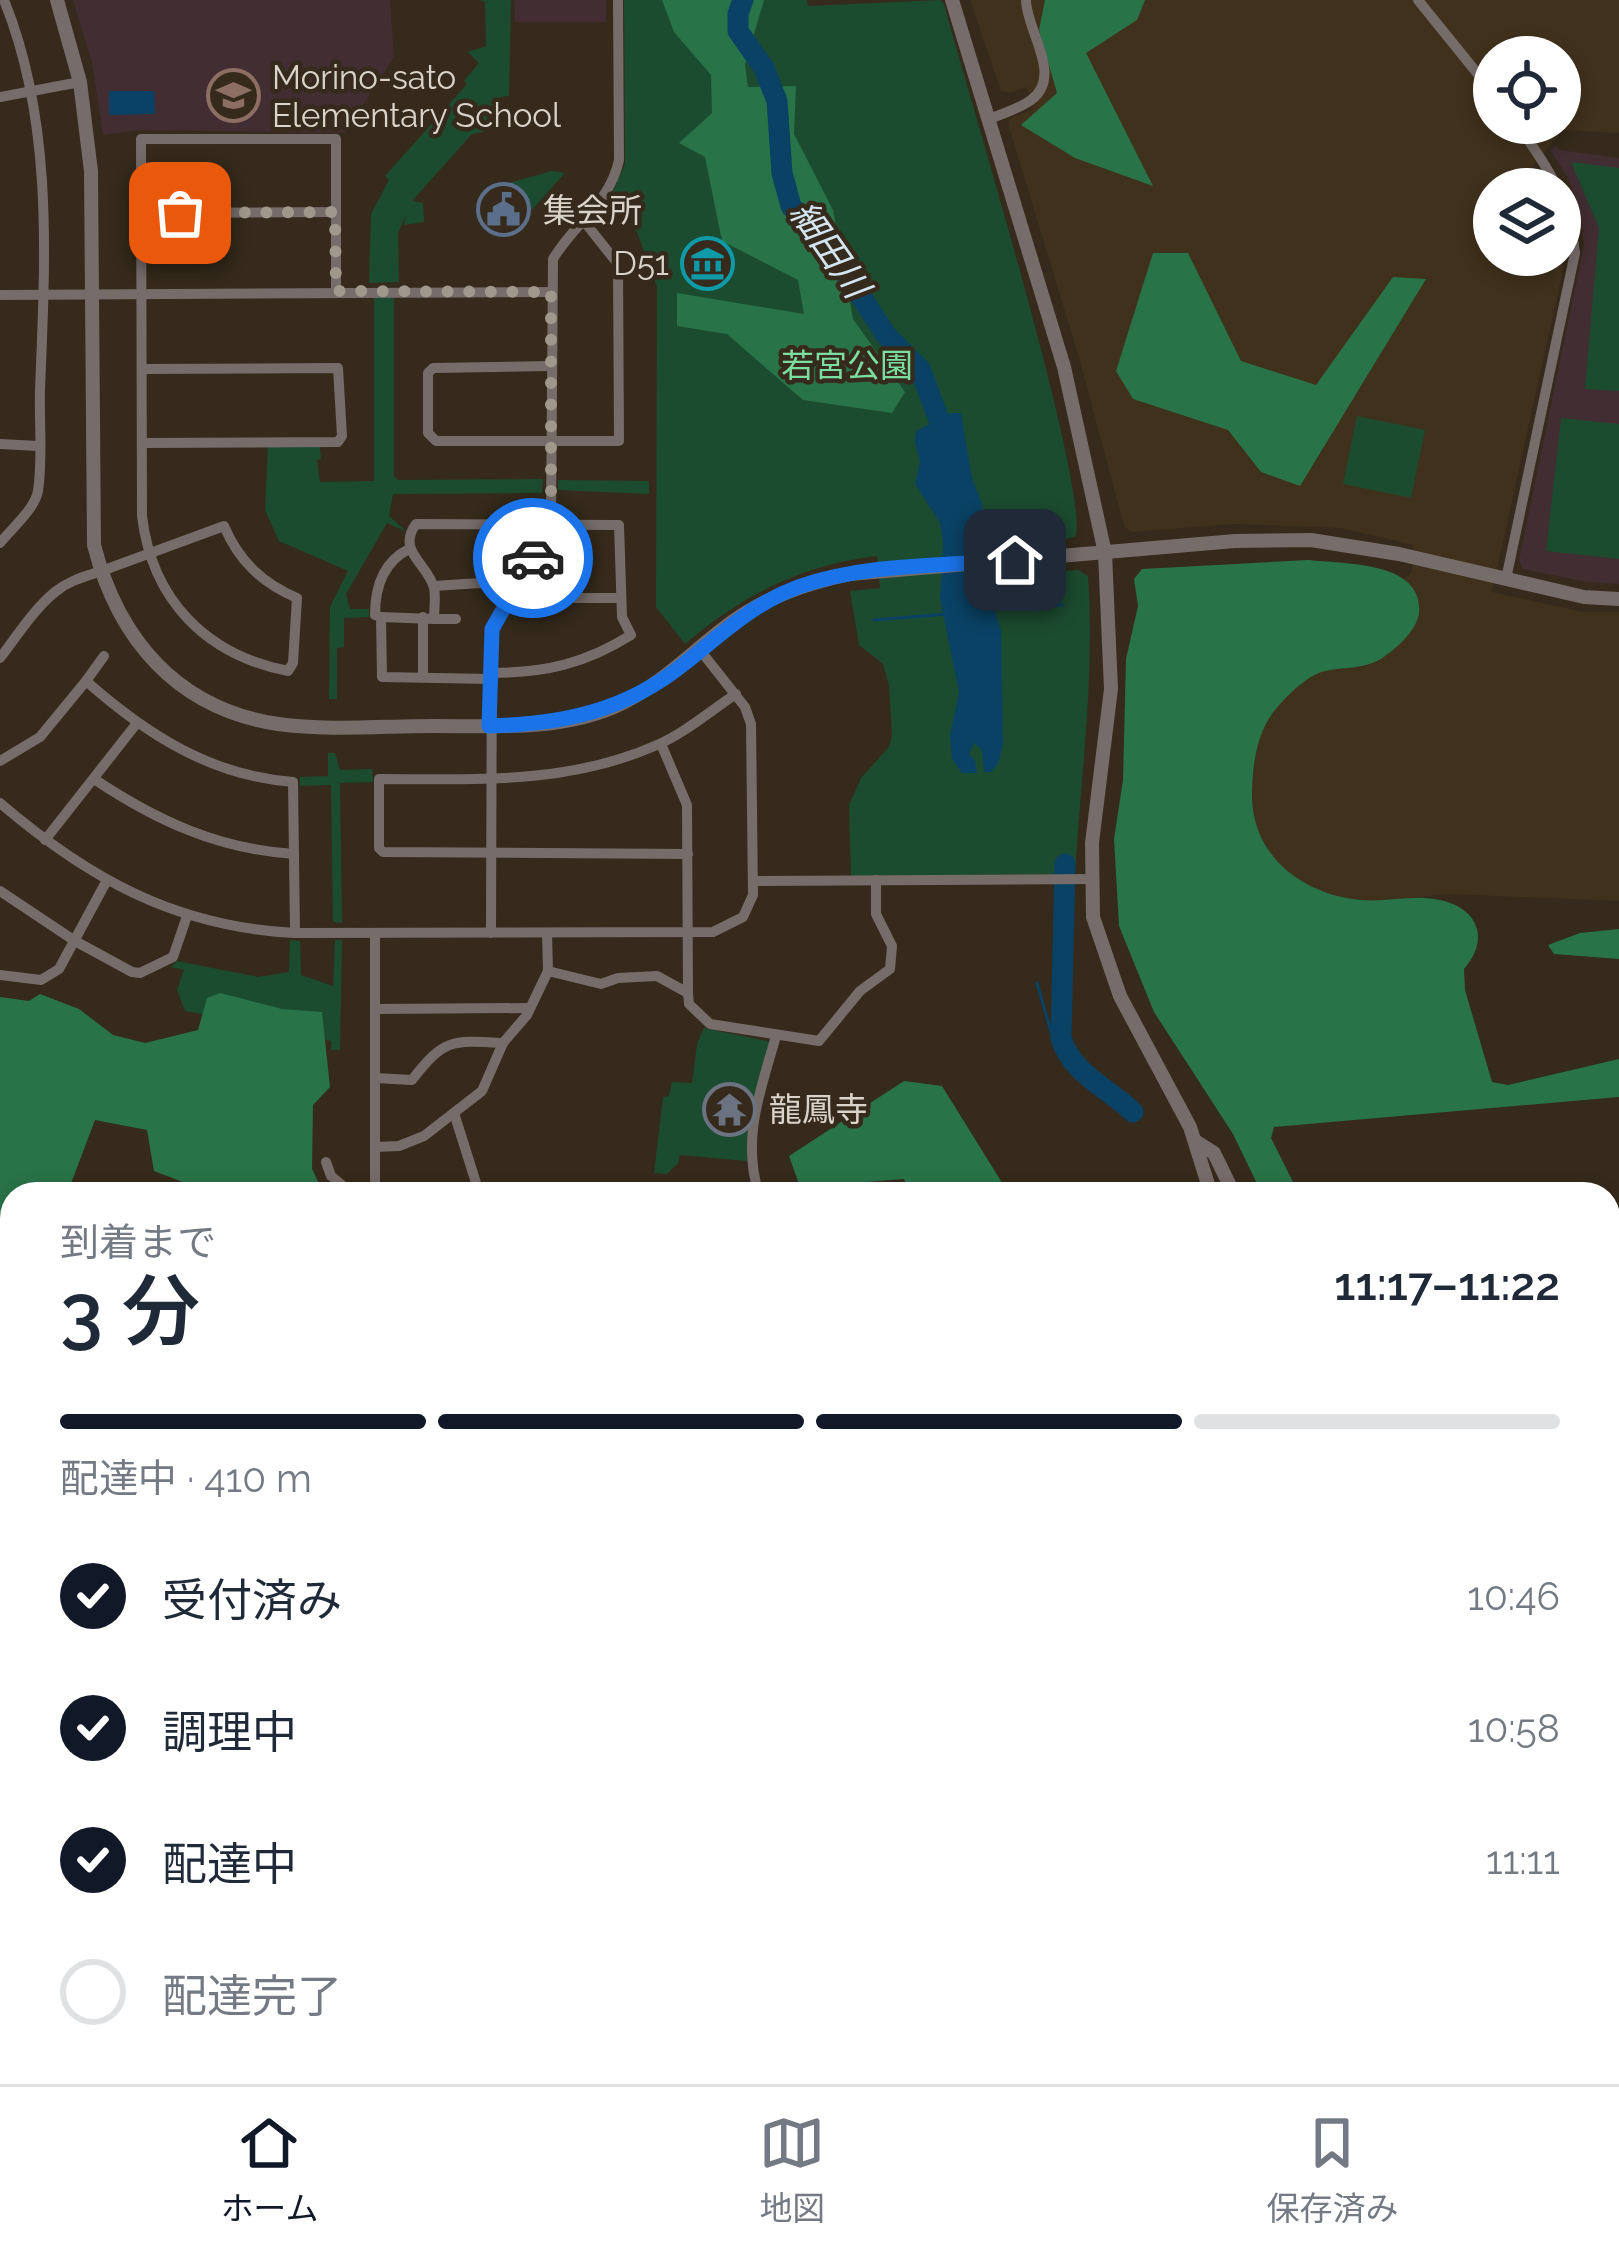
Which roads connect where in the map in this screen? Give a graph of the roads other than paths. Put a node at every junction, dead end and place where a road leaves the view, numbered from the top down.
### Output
1 (4, 0) edge
2 (58, 0) edge
3 (618, 0) edge
4 (952, 0) edge
5 (1026, 0) edge
6 (1418, 0) edge
7 (1473, 68) edge
8 (80, 82) junction
9 (32, 90) junction
10 (0, 97) edge
11 (987, 120) junction
12 (1531, 144) edge
13 (335, 212) junction
14 (141, 213) junction
15 (584, 220) junction
16 (336, 291) junction
17 (551, 292) junction
18 (42, 294) junction
19 (91, 294) junction
20 (141, 294) junction
21 (0, 295) edge
22 (551, 366) junction
23 (142, 369) junction
24 (552, 441) junction
25 (142, 443) junction
26 (0, 444) edge
27 (38, 446) junction
28 (548, 524) junction
29 (0, 543) edge
30 (409, 549) junction
31 (150, 553) junction
32 (1105, 553) junction
33 (101, 571) junction
34 (1506, 579) junction
35 (517, 583) junction
36 (434, 586) junction
37 (621, 598) junction
38 (1619, 598) edge
39 (381, 617) junction
40 (428, 618) junction
41 (456, 619) dead end
42 (4, 643) edge
43 (700, 650) junction
44 (104, 656) dead end
45 (0, 658) edge
46 (490, 676) junction
47 (423, 677) junction
48 (86, 681) junction
49 (736, 694) junction
50 (137, 723) junction
51 (489, 726) junction
52 (661, 744) junction
53 (0, 761) edge
54 (94, 779) junction
55 (490, 779) junction
56 (0, 803) edge
57 (45, 840) junction
58 (294, 854) junction
59 (491, 854) junction
60 (688, 854) junction
61 (1090, 879) junction
62 (876, 880) junction
63 (106, 881) junction
64 (754, 881) junction
65 (0, 891) edge
66 (187, 916) junction
67 (295, 933) junction
68 (375, 933) junction
69 (491, 933) junction
70 (547, 933) junction
71 (688, 933) junction
72 (76, 941) junction
73 (548, 971) junction
74 (0, 975) edge
75 (688, 992) junction
76 (376, 1009) junction
77 (529, 1009) junction
78 (776, 1036) junction
79 (503, 1043) junction
80 (376, 1078) junction
81 (454, 1112) junction
82 (1195, 1141) junction
83 (375, 1147) junction
84 (326, 1162) dead end
85 (339, 1182) edge
86 (375, 1182) edge
87 (475, 1182) edge
88 (756, 1182) edge
89 (1207, 1182) edge
90 (1228, 1182) edge

1 - 9 street
2 - 8 street
3 - 15 street
4 - 11 street
5 - 11 street
6 - 7 street
8 - 9 street
8 - 19 street
9 - 10 street
9 - 18 street
11 - 32 street
12 - 34 street
13 - 14 street
13 - 14 street
13 - 16 street
14 - 20 street
15 - 17 street
15 - 24 street
16 - 17 street
16 - 20 street
17 - 22 street
18 - 19 street
18 - 21 street
18 - 27 street
19 - 20 street
19 - 33 street
20 - 23 street
22 - 24 street
22 - 24 street
23 - 25 street
23 - 25 street
24 - 28 street
25 - 31 street
26 - 27 street
27 - 29 street
28 - 30 street
28 - 35 street
28 - 37 street
30 - 36 street
30 - 39 street
31 - 31 street
31 - 33 street
32 - 34 street
32 - 43 street
32 - 61 street
33 - 42 street
33 - 51 street
34 - 38 street
35 - 36 street
35 - 37 street
35 - 46 street
36 - 40 street
37 - 46 street
39 - 40 street
39 - 47 street
40 - 41 street
40 - 47 street
42 - 45 street
43 - 49 street
43 - 51 street
44 - 48 street
46 - 47 street
46 - 51 street
48 - 50 street
48 - 53 street
49 - 52 street
49 - 64 street
50 - 54 street
50 - 58 street
51 - 55 street
52 - 55 street
52 - 60 street
54 - 57 street
54 - 58 street
55 - 59 street
55 - 59 street
56 - 57 street
57 - 63 street
58 - 67 street
59 - 60 street
59 - 69 street
60 - 71 street
61 - 62 street
61 - 82 street
62 - 64 street
62 - 78 street
63 - 66 street
63 - 72 street
64 - 71 street
65 - 72 street
66 - 67 street
66 - 72 street
67 - 68 street
68 - 69 street
68 - 76 street
69 - 70 street
70 - 71 street
70 - 73 street
71 - 75 street
72 - 74 street
73 - 75 street
73 - 77 street
75 - 78 street
76 - 77 street
76 - 80 street
77 - 79 street
78 - 88 street
79 - 80 street
79 - 81 street
80 - 83 street
81 - 83 street
81 - 87 street
82 - 89 street
82 - 90 street
83 - 86 street
84 - 85 street

